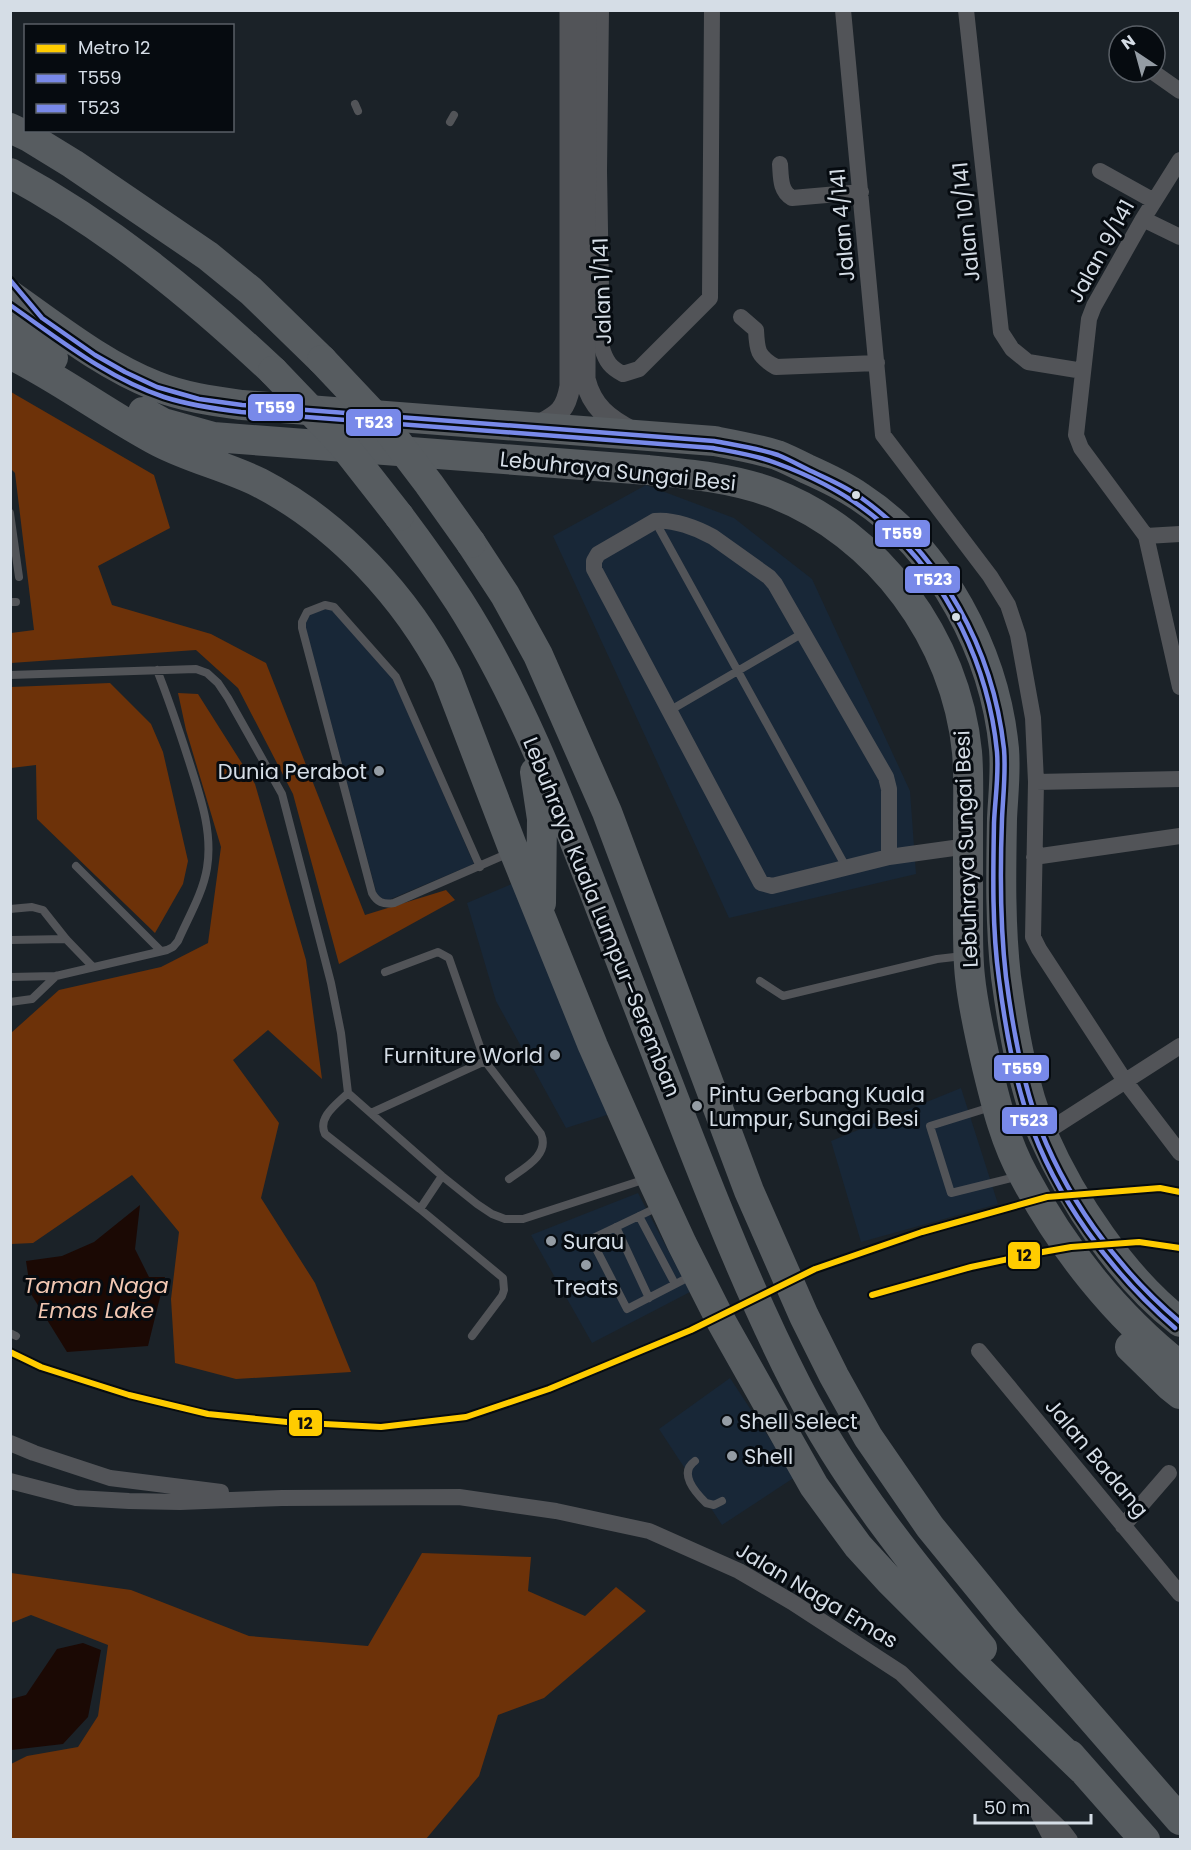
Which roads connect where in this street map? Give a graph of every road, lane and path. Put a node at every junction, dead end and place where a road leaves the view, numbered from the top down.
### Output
1 (570, 10) edge
2 (585, 10) edge
3 (601, 10) edge
4 (712, 10) edge
5 (843, 10) edge
6 (966, 10) edge
7 (1167, 82) edge
8 (1180, 91) edge
9 (10, 128) edge
10 (1180, 160) edge
11 (780, 165) dead end
12 (1100, 171) dead end
13 (10, 173) edge
14 (861, 192) junction
15 (1154, 201) junction
16 (1143, 219) junction
17 (1180, 237) edge
18 (10, 279) edge
19 (10, 295) edge
20 (741, 317) dead end
21 (42, 318) junction
22 (10, 330) edge
23 (10, 354) edge
24 (877, 363) junction
25 (1083, 371) junction
26 (533, 428) junction
27 (640, 436) junction
28 (10, 513) edge
29 (655, 521) junction
30 (1180, 534) edge
31 (1146, 536) junction
32 (19, 577) dead end
33 (803, 633) junction
34 (157, 670) junction
35 (738, 671) junction
36 (10, 675) edge
37 (1180, 687) edge
38 (668, 711) junction
39 (528, 730) junction
40 (1180, 779) edge
41 (1036, 782) junction
42 (1180, 836) edge
43 (968, 846) junction
44 (514, 851) junction
45 (889, 856) junction
46 (1034, 857) junction
47 (76, 866) dead end
48 (480, 867) junction
49 (846, 867) junction
50 (10, 909) edge
51 (541, 915) junction
52 (66, 939) junction
53 (10, 940) edge
54 (161, 951) junction
55 (969, 955) junction
56 (93, 967) junction
57 (385, 972) dead end
58 (56, 976) junction
59 (10, 977) edge
60 (760, 981) dead end
61 (10, 1002) edge
62 (1180, 1046) edge
63 (485, 1060) junction
64 (1125, 1081) junction
65 (348, 1092) junction
66 (996, 1106) junction
67 (371, 1113) junction
68 (1043, 1134) junction
69 (1180, 1153) edge
70 (1023, 1175) junction
71 (442, 1176) junction
72 (651, 1177) junction
73 (509, 1179) dead end
74 (420, 1209) junction
75 (652, 1210) junction
76 (616, 1227) junction
77 (1086, 1272) junction
78 (686, 1279) junction
79 (649, 1298) junction
80 (1180, 1322) edge
81 (472, 1336) dead end
82 (979, 1350) dead end
83 (1180, 1366) edge
84 (1180, 1394) edge
85 (10, 1443) edge
86 (695, 1461) dead end
87 (1169, 1473) dead end
88 (10, 1481) edge
89 (282, 1498) junction
90 (722, 1501) dead end
91 (1124, 1526) junction
92 (1180, 1594) edge
93 (1083, 1770) junction
94 (1032, 1801) junction
95 (1180, 1820) edge
96 (1052, 1839) edge
97 (1070, 1839) edge
98 (1145, 1839) edge

1 - 26 street, Jalan 1/141
2 - 27 street, Jalan 1/141
3 - 4 street, Jalan 1/141
5 - 14 street, Jalan 4/141
6 - 25 street, Jalan 10/141
7 - 8 street
9 - 95 highway, Lebuhraya Kuala Lumpur–Seremban, bridge
10 - 15 street, Jalan 9/141
11 - 14 street
12 - 15 street
13 - 39 highway, Lebuhraya Kuala Lumpur–Seremban, bridge
14 - 24 street, Jalan 4/141
15 - 16 street, Jalan 9/141
16 - 17 street
16 - 25 street, Jalan 9/141
18 - 21 street
19 - 21 highway, Lebuhraya Sungai Besi
20 - 24 street
21 - 26 highway, Lebuhraya Sungai Besi
22 - 43 highway, Lebuhraya Sungai Besi
23 - 44 highway
24 - 41 street, Jalan 4/141
25 - 31 street, Jalan 9/141
26 - 27 highway, Lebuhraya Sungai Besi
27 - 68 highway, Lebuhraya Sungai Besi
28 - 32 lane
29 - 33 street
29 - 35 lane
29 - 38 street
30 - 31 street
31 - 37 street
33 - 35 lane
33 - 45 street
34 - 36 lane
34 - 54 lane
34 - 65 lane
35 - 38 lane
35 - 49 lane
38 - 49 street
39 - 51 highway
39 - 93 highway, Lebuhraya Kuala Lumpur–Seremban
40 - 41 street
41 - 46 street
42 - 46 street
43 - 45 street
43 - 55 highway, Lebuhraya Sungai Besi
44 - 48 lane
44 - 51 highway
45 - 49 street
46 - 64 street
47 - 54 lane
48 - 48 lane
50 - 52 lane
51 - 72 highway
52 - 53 lane
52 - 56 lane
54 - 56 lane
55 - 60 lane
55 - 66 highway, Lebuhraya Sungai Besi
56 - 58 lane
57 - 63 lane
58 - 59 lane
58 - 61 lane
62 - 64 street
63 - 67 lane
63 - 73 lane
64 - 68 street
64 - 69 street
65 - 67 lane
65 - 74 lane
66 - 70 highway, Lebuhraya Sungai Besi
66 - 70 lane
67 - 71 lane
68 - 80 highway, Lebuhraya Sungai Besi
70 - 77 highway, Lebuhraya Sungai Besi
71 - 72 lane
71 - 74 lane
72 - 75 highway
74 - 81 lane
75 - 76 lane
75 - 78 highway
76 - 79 lane
76 - 79 lane
77 - 83 highway, Lebuhraya Sungai Besi
77 - 84 highway
78 - 79 lane
78 - 93 highway
82 - 91 street, Jalan Badang
85 - 89 street, Jalan Naga Emas
86 - 90 lane
87 - 91 street
88 - 89 street, Jalan Naga Emas
89 - 94 street, Jalan Naga Emas
91 - 92 street, Jalan Badang
93 - 98 highway, Lebuhraya Kuala Lumpur–Seremban
94 - 96 street, Jalan Naga Emas
94 - 97 street, Jalan Naga Emas

